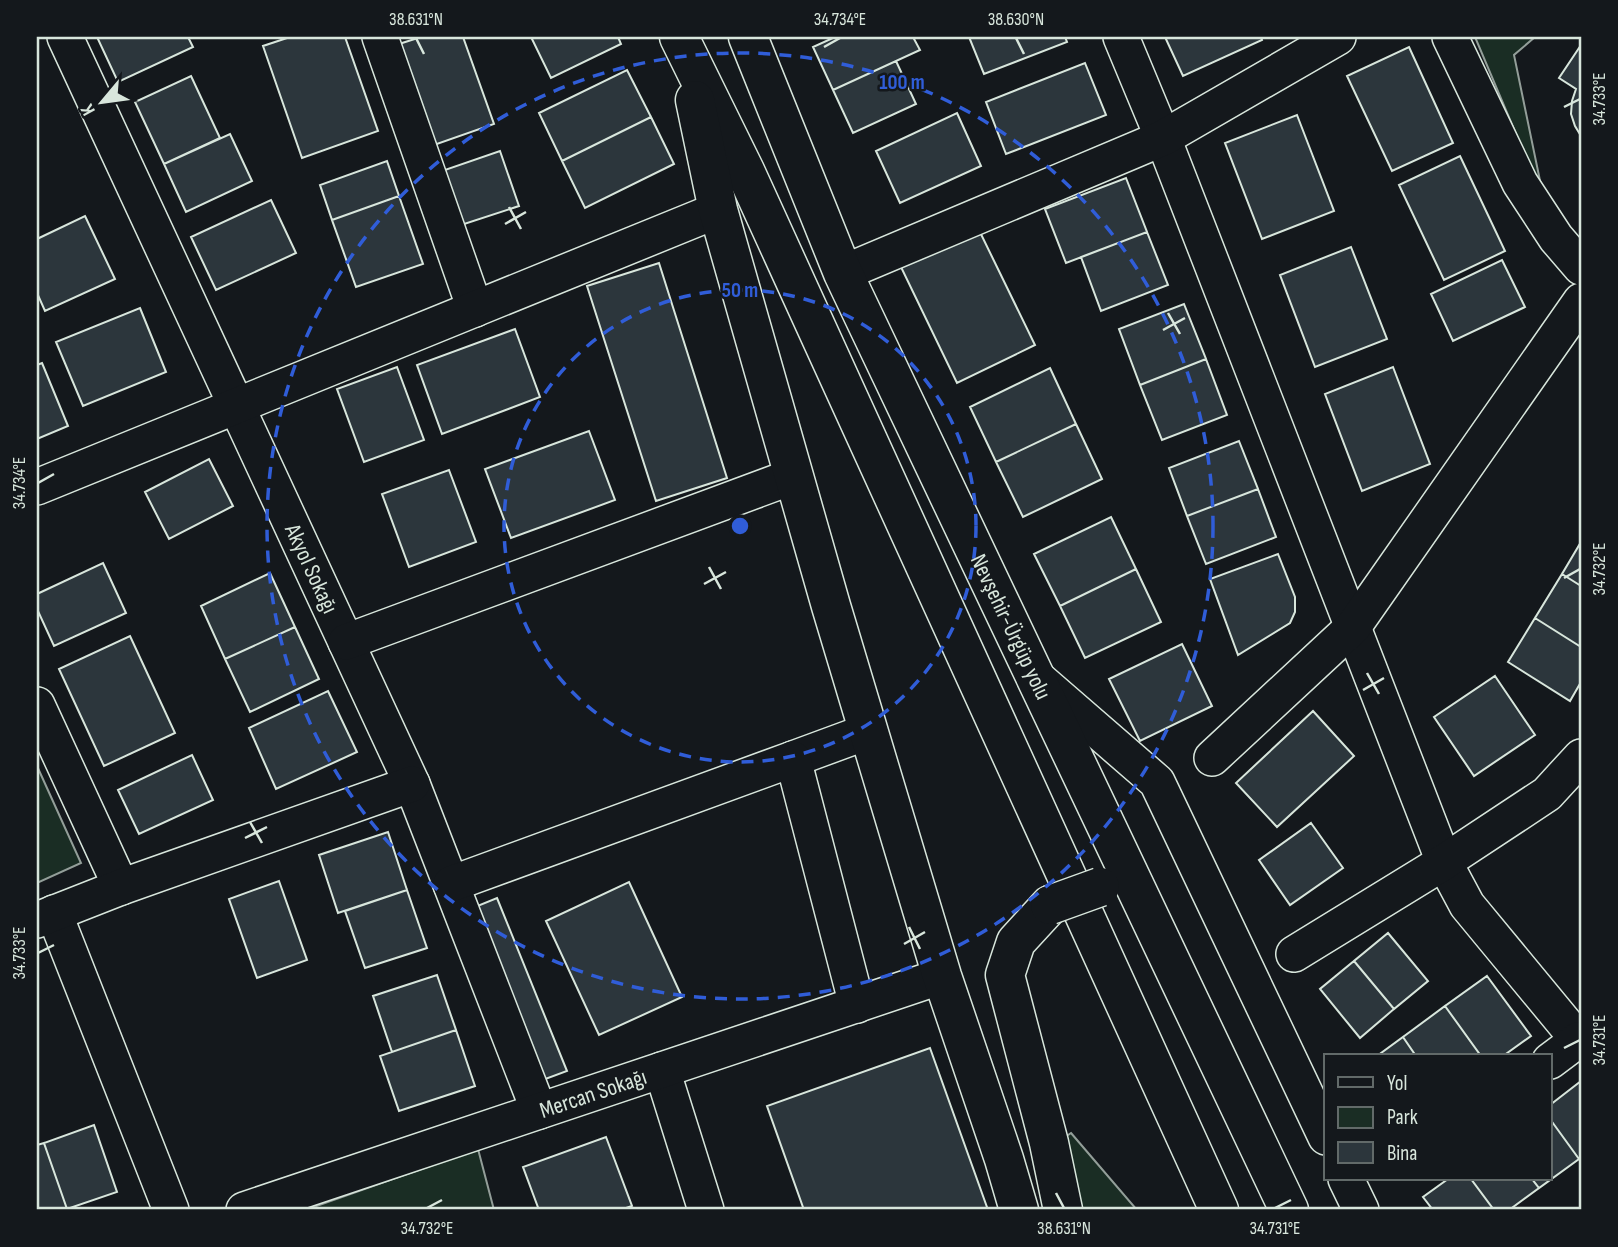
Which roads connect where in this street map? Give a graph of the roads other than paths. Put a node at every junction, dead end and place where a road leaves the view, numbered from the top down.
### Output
1 (65, 37) edge
2 (380, 37) edge
3 (748, 37) edge
4 (1121, 37) edge
5 (1339, 37) edge
6 (1450, 37) edge
7 (681, 40) edge
8 (1163, 138) junction
9 (719, 210) junction
10 (1581, 267) edge
11 (843, 273) junction
12 (1581, 301) edge
13 (475, 309) junction
14 (236, 406) junction
15 (794, 476) junction
16 (37, 487) edge
17 (1353, 627) junction
18 (346, 642) junction
19 (1032, 673) junction
20 (37, 705) edge
21 (869, 731) junction
22 (1581, 757) edge
23 (1212, 758) dead end
24 (793, 759) junction
25 (412, 784) junction
26 (1444, 862) junction
27 (451, 884) junction
28 (121, 887) junction
29 (1140, 901) junction
30 (46, 917) edge
31 (1294, 954) dead end
32 (942, 976) junction
33 (857, 1005) junction
34 (1580, 1041) edge
35 (1552, 1060) edge
36 (662, 1070) junction
37 (539, 1111) junction
38 (1324, 1133) edge
39 (1346, 1180) edge
40 (171, 1210) edge
41 (244, 1210) edge
42 (706, 1210) edge
43 (1019, 1210) edge
44 (1063, 1210) edge
45 (1219, 1210) edge
46 (1289, 1210) edge
47 (1361, 1210) edge

1 - 14 street, Akyol Sokağı
2 - 13 street
3 - 11 highway, Nevşehir-Ürgüp yolu
4 - 8 street
5 - 8 street
6 - 10 street
7 - 9 highway
7 - 45 highway
8 - 11 street
8 - 17 street
9 - 13 street
9 - 15 highway
11 - 19 highway, Nevşehir-Ürgüp yolu
12 - 17 street
13 - 14 street
14 - 16 street
14 - 18 street, Akyol Sokağı
15 - 18 street
15 - 21 highway
17 - 23 street
17 - 26 street
18 - 25 street, Akyol Sokağı
19 - 29 highway, Nevşehir-Ürgüp yolu
19 - 38 street
20 - 28 street
21 - 24 street
21 - 32 highway
22 - 26 street
24 - 27 street
24 - 33 street
25 - 27 street, Akyol Sokağı
25 - 28 street
26 - 31 street
26 - 34 street
27 - 37 street, Akyol Sokağı
28 - 30 street
29 - 44 highway, bridge
29 - 46 highway, Nevşehir-Ürgüp yolu
30 - 40 street
32 - 33 street, Mercan Sokağı
32 - 43 highway
33 - 36 street, Mercan Sokağı
34 - 35 street
36 - 37 street, Mercan Sokağı
36 - 42 street
37 - 41 street, Mercan Sokağı
39 - 47 street

